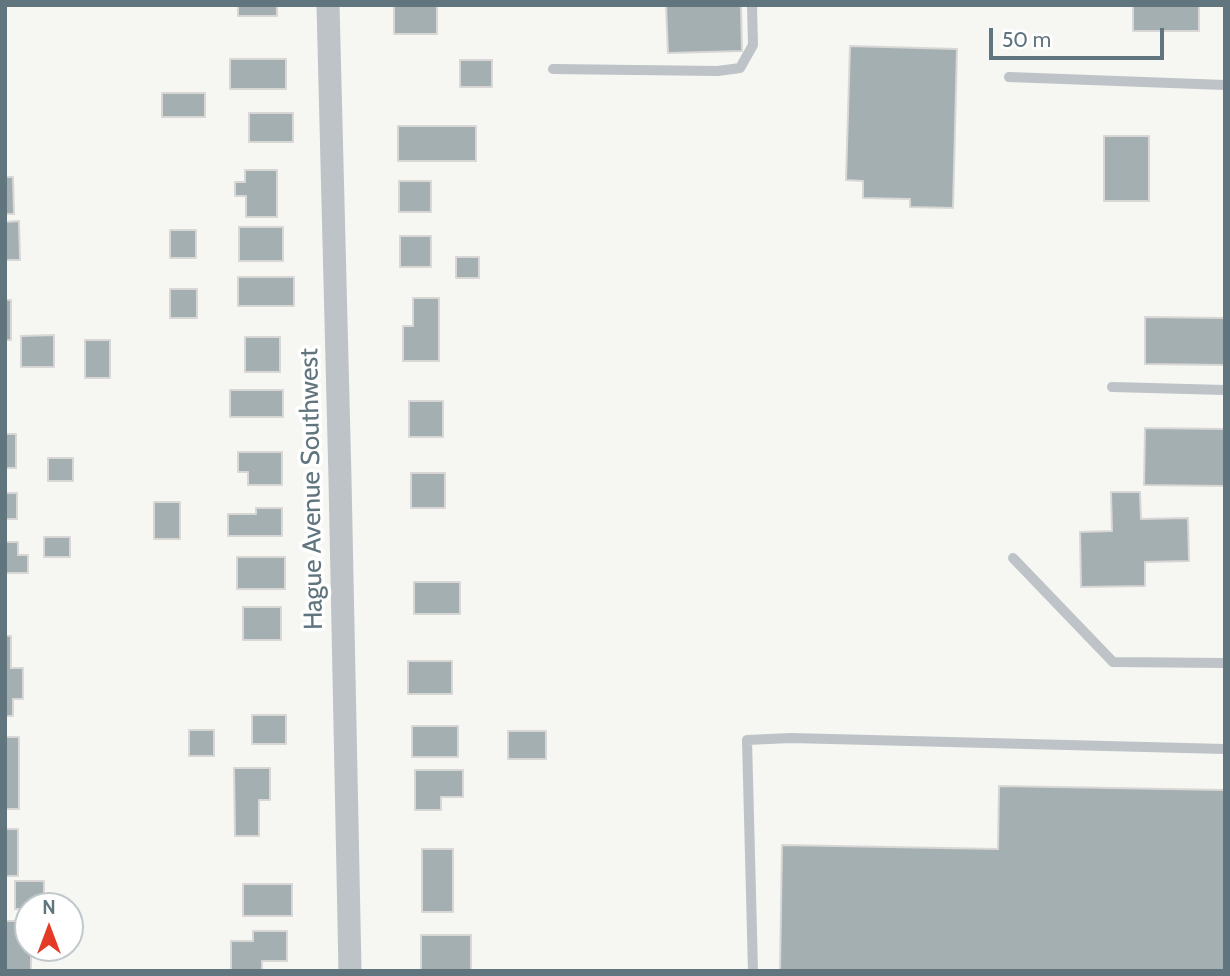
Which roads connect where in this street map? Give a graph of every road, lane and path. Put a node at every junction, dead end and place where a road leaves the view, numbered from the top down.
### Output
1 (328, 5) edge
2 (752, 5) edge
3 (553, 69) dead end
4 (1009, 77) dead end
5 (1225, 85) edge
6 (1112, 387) dead end
7 (1225, 390) edge
8 (1013, 558) dead end
9 (1225, 663) edge
10 (1225, 749) edge
11 (350, 971) edge
12 (753, 971) edge

1 - 11 street, Hague Avenue Southwest
2 - 3 lane
4 - 5 lane
6 - 7 lane
8 - 9 lane
10 - 12 lane

